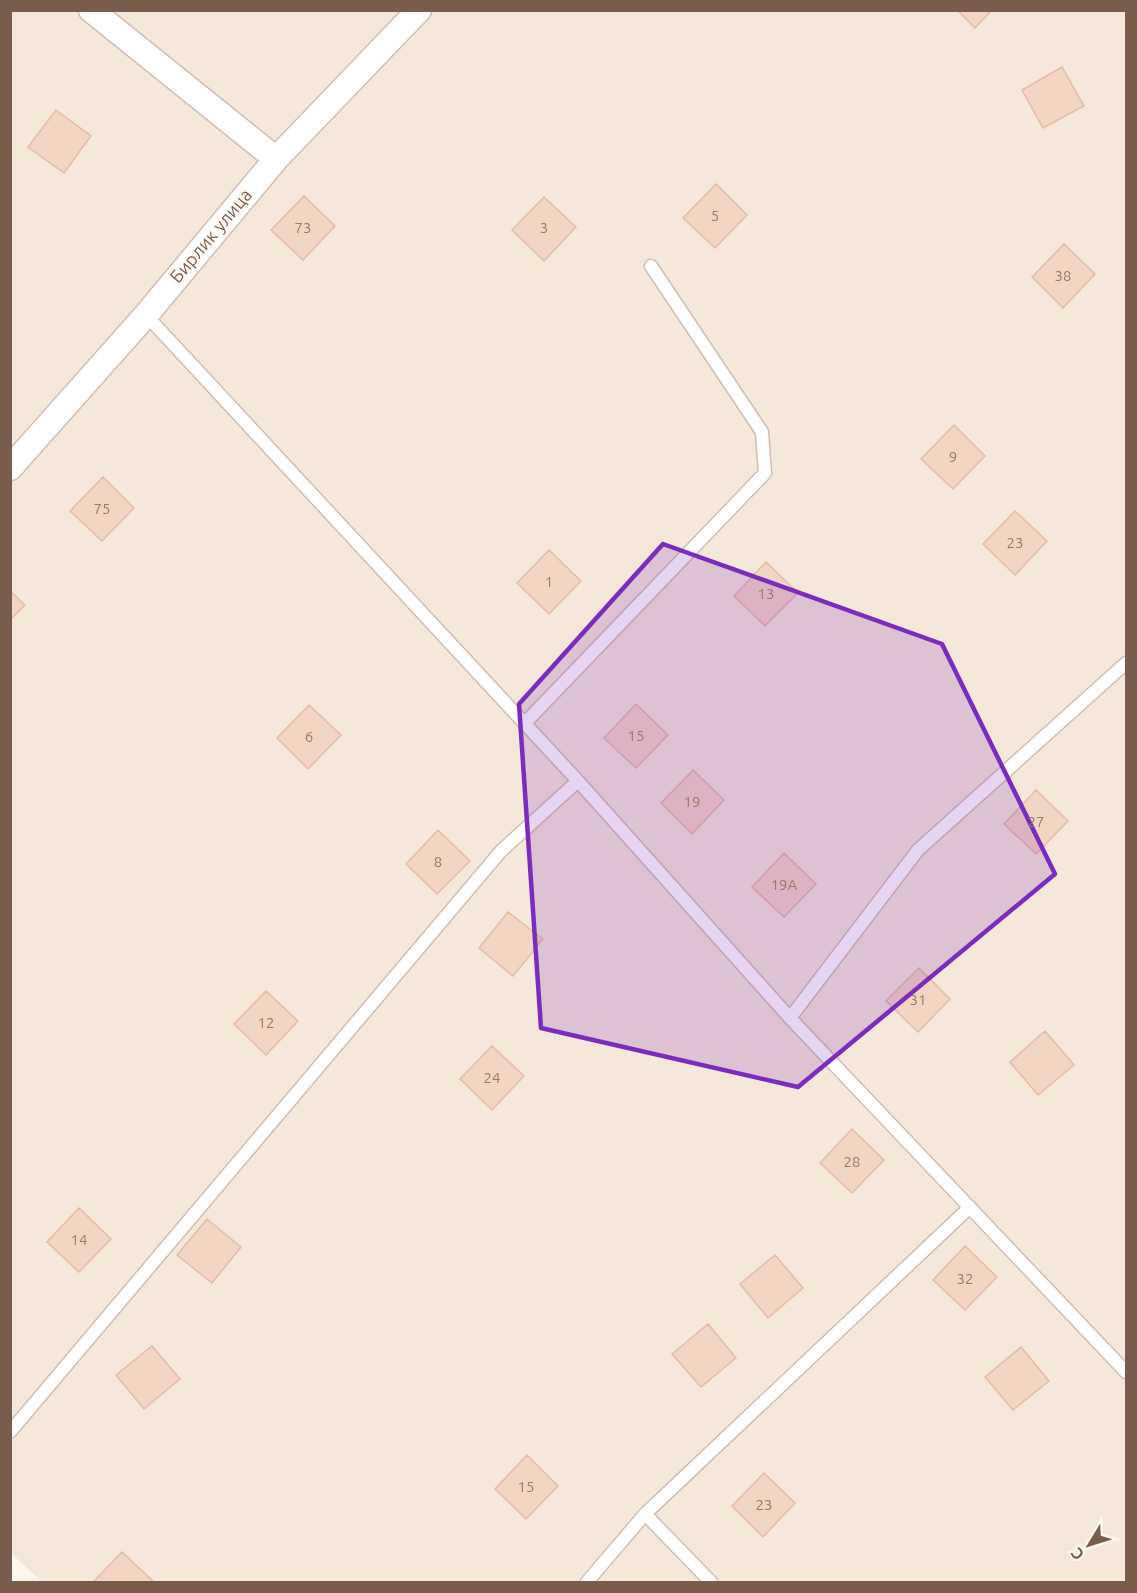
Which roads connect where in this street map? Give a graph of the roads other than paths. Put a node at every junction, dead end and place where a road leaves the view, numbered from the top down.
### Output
1 (91, 10) edge
2 (419, 10) edge
3 (276, 159) junction
4 (651, 266) dead end
5 (146, 315) junction
6 (10, 468) edge
7 (1126, 663) edge
8 (524, 724) junction
9 (578, 781) junction
10 (790, 1018) junction
11 (970, 1207) junction
12 (1126, 1372) edge
13 (10, 1432) edge
14 (645, 1514) junction
15 (586, 1582) edge
16 (711, 1582) edge

1 - 3 street
2 - 3 street, Бирлик улица
3 - 5 street, Бирлик улица
4 - 8 lane
5 - 6 street, Бирлик улица
5 - 8 lane
7 - 10 lane
8 - 9 lane
9 - 10 lane
9 - 13 lane
10 - 11 lane
11 - 12 lane
11 - 14 lane
14 - 15 lane
14 - 16 lane

